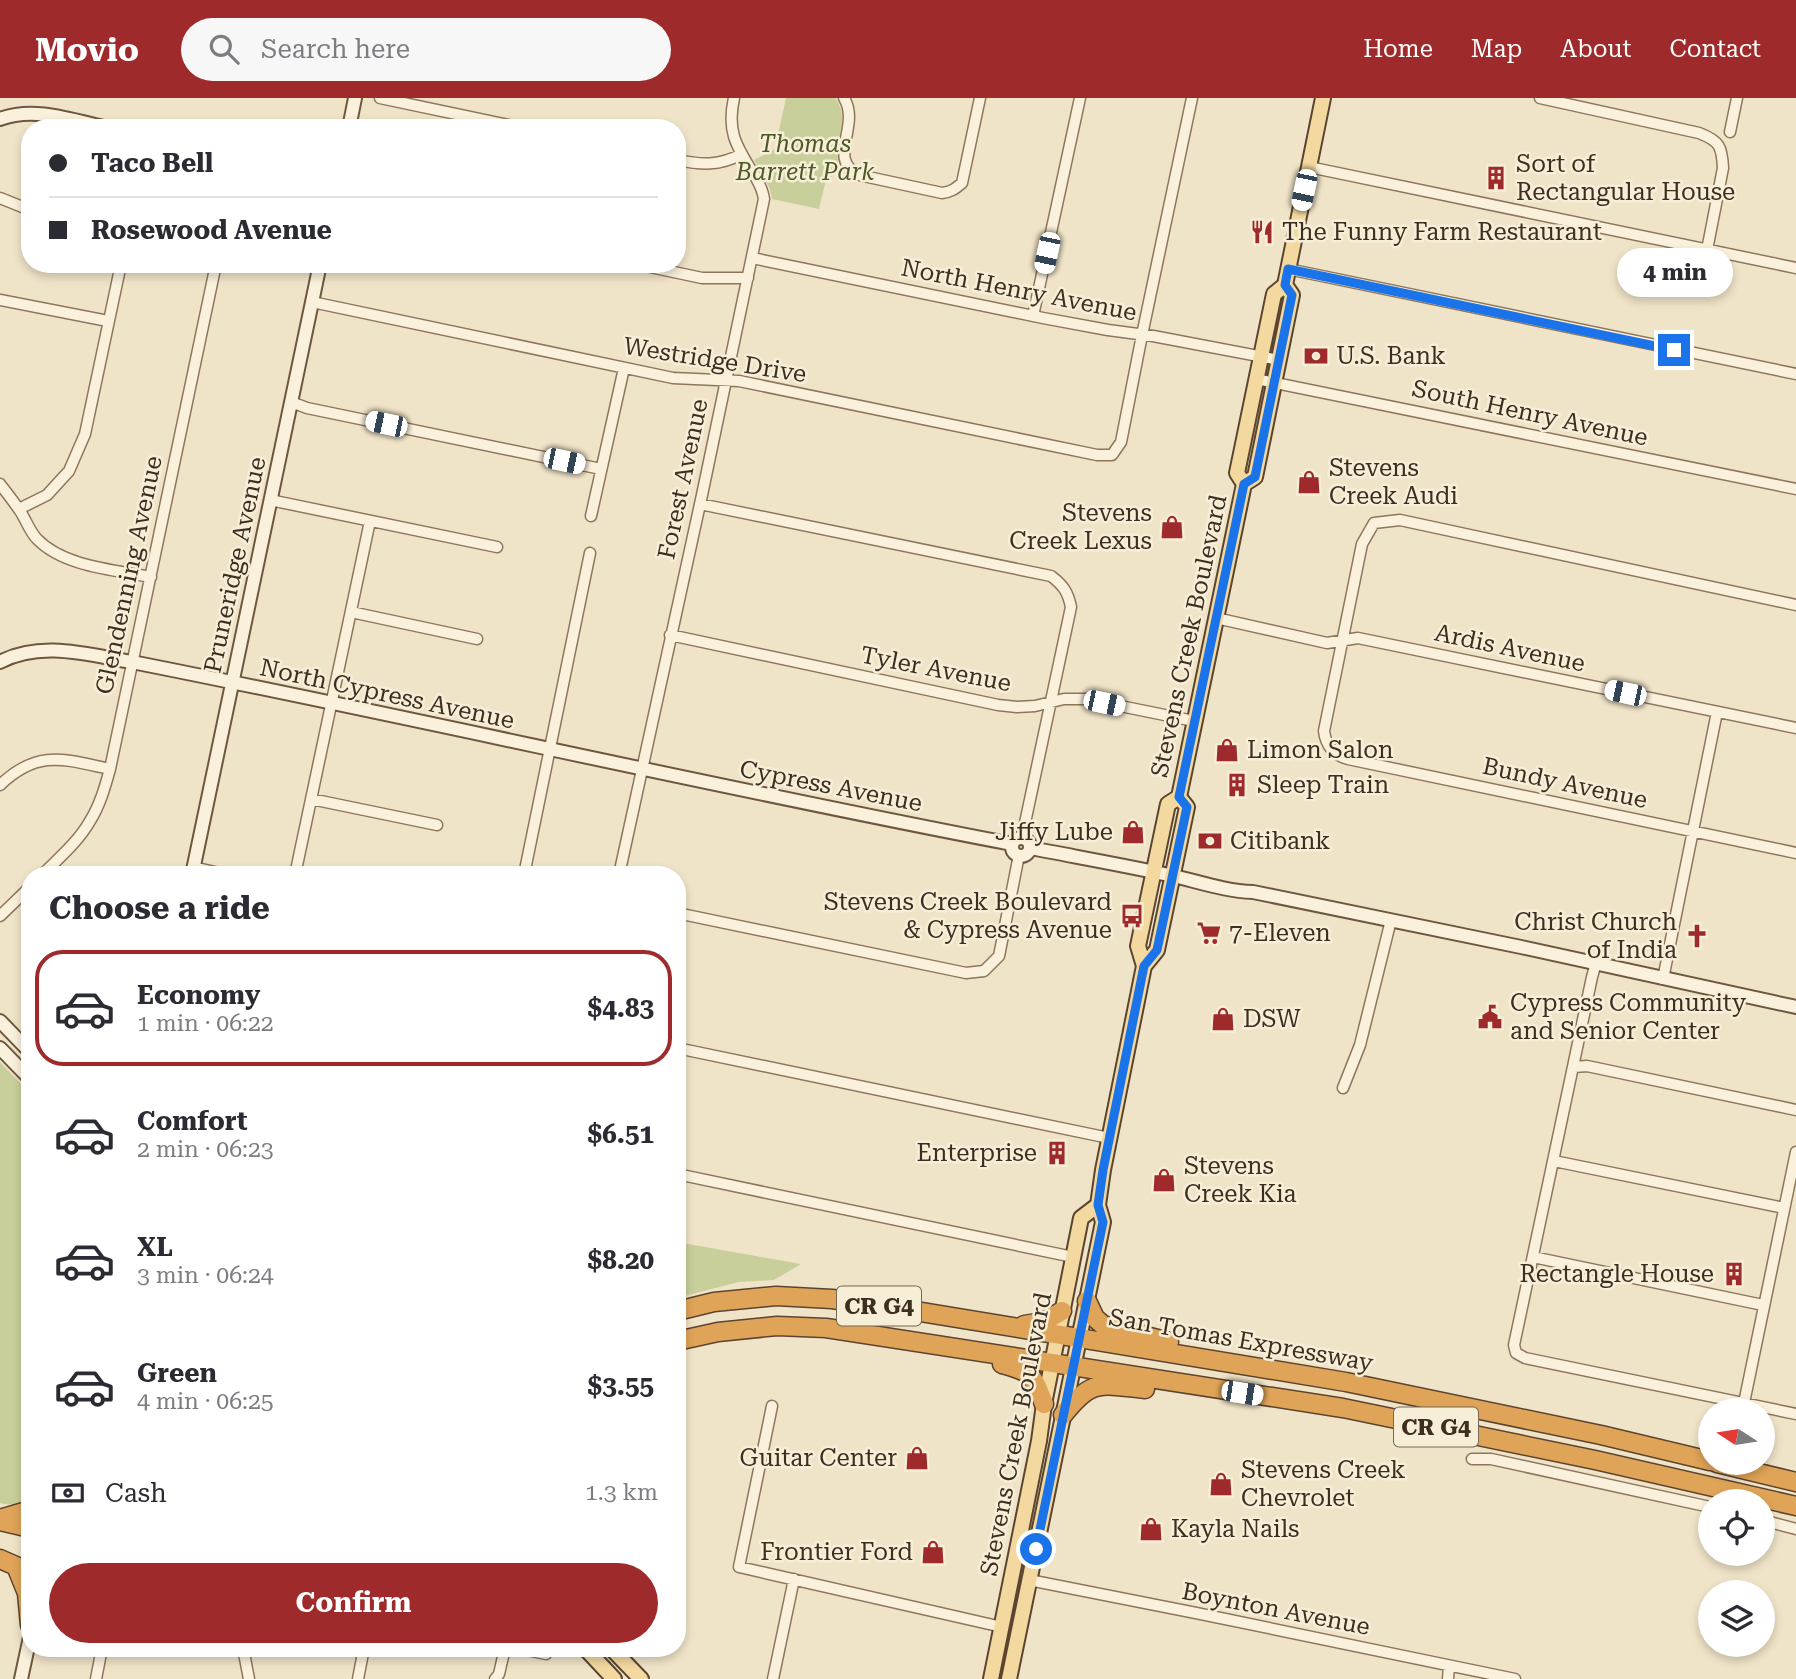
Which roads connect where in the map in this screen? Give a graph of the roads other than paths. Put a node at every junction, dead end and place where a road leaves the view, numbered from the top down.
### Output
1 (355, 98) edge
2 (380, 98) edge
3 (734, 98) edge
4 (844, 98) edge
5 (980, 98) edge
6 (1080, 98) edge
7 (1192, 98) edge
8 (1323, 98) edge
9 (1540, 98) edge
10 (1737, 98) edge
11 (0, 119) edge
12 (66, 119) edge
13 (351, 119) edge
14 (480, 119) edge
15 (1730, 132) dead end
16 (742, 154) junction
17 (686, 161) edge
18 (1309, 167) junction
19 (0, 198) edge
20 (21, 206) edge
21 (1707, 250) junction
22 (752, 258) junction
23 (1796, 268) edge
24 (1288, 269) junction
25 (119, 273) edge
26 (214, 273) edge
27 (318, 273) edge
28 (678, 273) edge
29 (748, 278) junction
30 (1285, 285) junction
31 (0, 300) edge
32 (312, 302) junction
33 (1033, 316) junction
34 (108, 321) junction
35 (1142, 335) junction
36 (1261, 357) junction
37 (1279, 360) junction
38 (624, 368) junction
39 (1796, 374) edge
40 (1256, 379) junction
41 (725, 380) junction
42 (1274, 382) junction
43 (291, 402) junction
44 (601, 469) junction
45 (0, 484) edge
46 (1244, 484) junction
47 (1796, 489) edge
48 (270, 500) junction
49 (700, 504) junction
50 (19, 509) junction
51 (591, 516) dead end
52 (370, 520) junction
53 (497, 547) dead end
54 (590, 553) dead end
55 (151, 577) junction
56 (1796, 605) edge
57 (351, 612) junction
58 (1216, 618) junction
59 (670, 635) junction
60 (477, 639) dead end
61 (1341, 641) junction
62 (2, 657) edge
63 (132, 662) junction
64 (232, 683) junction
65 (1051, 703) junction
66 (331, 704) junction
67 (1717, 712) junction
68 (1194, 721) junction
69 (1796, 728) edge
70 (550, 749) junction
71 (110, 769) junction
72 (641, 770) junction
73 (0, 785) edge
74 (1179, 797) junction
75 (311, 799) junction
76 (437, 825) dead end
77 (1693, 832) junction
78 (1021, 846) junction
79 (1796, 853) edge
80 (51, 866) edge
81 (193, 866) edge
82 (297, 866) edge
83 (526, 866) edge
84 (621, 866) edge
85 (1153, 872) junction
86 (1173, 876) junction
87 (21, 896) edge
88 (686, 915) edge
89 (0, 916) edge
90 (1391, 920) junction
91 (1596, 963) junction
92 (1144, 966) junction
93 (1663, 979) junction
94 (1796, 1007) edge
95 (0, 1021) edge
96 (21, 1043) edge
97 (0, 1048) edge
98 (686, 1050) edge
99 (1574, 1067) junction
100 (21, 1070) edge
101 (1343, 1088) dead end
102 (1796, 1110) edge
103 (1109, 1138) junction
104 (1796, 1152) edge
105 (1554, 1161) junction
106 (686, 1176) edge
107 (1098, 1205) junction
108 (1784, 1208) junction
109 (1073, 1257) junction
110 (1534, 1257) junction
111 (1087, 1301) junction
112 (1763, 1305) junction
113 (686, 1309) edge
114 (1062, 1311) junction
115 (1011, 1326) junction
116 (1058, 1334) junction
117 (1079, 1338) junction
118 (686, 1339) edge
119 (935, 1344) junction
120 (1204, 1358) junction
121 (1052, 1363) junction
122 (1073, 1367) junction
123 (1217, 1389) junction
124 (1720, 1398) edge
125 (1745, 1398) edge
126 (1044, 1404) junction
127 (772, 1406) dead end
128 (1775, 1410) edge
129 (1796, 1414) edge
130 (1063, 1415) junction
131 (1698, 1458) edge
132 (1472, 1459) dead end
133 (1767, 1475) edge
134 (1796, 1482) edge
135 (1698, 1504) edge
136 (1796, 1506) edge
137 (21, 1513) edge
138 (0, 1520) edge
139 (1775, 1523) edge
140 (21, 1526) edge
141 (1796, 1529) edge
142 (0, 1552) edge
143 (1017, 1553) junction
144 (21, 1556) edge
145 (0, 1559) edge
146 (21, 1578) edge
147 (794, 1579) junction
148 (1030, 1580) junction
149 (1002, 1627) junction
150 (26, 1657) edge
151 (100, 1657) edge
152 (245, 1657) edge
153 (362, 1657) edge
154 (503, 1657) edge
155 (593, 1657) edge
156 (620, 1657) edge
157 (1014, 1658) junction
158 (1449, 1666) junction
159 (21, 1679) edge
160 (96, 1679) edge
161 (249, 1679) edge
162 (358, 1679) edge
163 (495, 1679) edge
164 (614, 1679) edge
165 (641, 1679) edge
166 (773, 1679) edge
167 (991, 1679) edge
168 (1009, 1679) edge
169 (1448, 1679) edge
170 (1515, 1679) edge

1 - 13 street
2 - 14 street
3 - 16 street, Forest Avenue
4 - 5 street
6 - 33 street
7 - 35 street
8 - 18 main road, Stevens Creek Boulevard
9 - 21 street
10 - 15 street
11 - 12 street
16 - 17 street
16 - 22 street, Forest Avenue
18 - 21 street
18 - 24 main road, Stevens Creek Boulevard
19 - 20 street
21 - 23 street
22 - 29 street, Forest Avenue
22 - 33 street, North Henry Avenue
24 - 30 main road, Stevens Creek Boulevard
24 - 39 street
25 - 34 street
26 - 55 street, Glendenning Avenue
27 - 32 street, Pruneridge Avenue
28 - 29 street
29 - 41 street, Forest Avenue
30 - 36 main road, Stevens Creek Boulevard
30 - 37 main road, Stevens Creek Boulevard
31 - 34 street
32 - 38 street, Westridge Drive
32 - 43 street, Pruneridge Avenue
33 - 35 street, North Henry Avenue
34 - 50 street
35 - 36 street, North Henry Avenue
35 - 41 street, Westridge Drive
36 - 37 street, North Henry Avenue
36 - 40 main road, Stevens Creek Boulevard
37 - 42 main road, Stevens Creek Boulevard
38 - 41 street, Westridge Drive
38 - 44 street
40 - 42 street, South Henry Avenue
40 - 46 main road, Stevens Creek Boulevard
41 - 49 street, Forest Avenue
42 - 46 main road, Stevens Creek Boulevard
42 - 47 street, South Henry Avenue
43 - 44 street
43 - 48 street, Pruneridge Avenue
44 - 51 street
45 - 50 street
46 - 58 main road, Stevens Creek Boulevard
48 - 52 street
48 - 64 street, Pruneridge Avenue
49 - 59 street, Forest Avenue
49 - 65 street
50 - 55 street
52 - 53 street
52 - 57 street
54 - 70 street
55 - 63 street, Glendenning Avenue
56 - 61 street
57 - 60 street
57 - 66 street
58 - 61 street, Ardis Avenue
58 - 68 main road, Stevens Creek Boulevard
59 - 65 street, Tyler Avenue
59 - 72 street, Forest Avenue
61 - 67 street, Ardis Avenue
61 - 77 street, Bundy Avenue
62 - 63 street, North Cypress Avenue
63 - 64 street, North Cypress Avenue
63 - 71 street, Glendenning Avenue
64 - 66 street, North Cypress Avenue
64 - 81 street, Pruneridge Avenue
65 - 68 street, Tyler Avenue
65 - 78 street
66 - 70 street, North Cypress Avenue
66 - 75 street
67 - 69 street, Ardis Avenue
67 - 77 street
68 - 74 main road, Stevens Creek Boulevard
70 - 72 street, North Cypress Avenue
70 - 83 street
71 - 73 street
71 - 80 street, Glendenning Avenue
72 - 78 street, Cypress Avenue
72 - 84 street, Forest Avenue
74 - 85 main road, Stevens Creek Boulevard
74 - 86 main road, Stevens Creek Boulevard
75 - 76 street
75 - 82 street
77 - 79 street, Bundy Avenue
77 - 93 street
78 - 85 street
78 - 88 street
85 - 86 street
85 - 92 main road, Stevens Creek Boulevard
86 - 90 street
86 - 92 main road, Stevens Creek Boulevard
87 - 89 street
90 - 91 street
90 - 101 street
91 - 93 street
91 - 99 street
92 - 103 main road, Stevens Creek Boulevard
93 - 94 street
95 - 96 street
97 - 100 street
98 - 103 street
99 - 102 street
99 - 105 street
103 - 107 main road, Stevens Creek Boulevard
104 - 108 street
105 - 108 street
105 - 110 street
106 - 109 street
107 - 109 main road, Stevens Creek Boulevard
107 - 111 main road, Stevens Creek Boulevard
108 - 112 street
109 - 114 main road, Stevens Creek Boulevard
110 - 112 street
110 - 124 street
111 - 117 main road, Stevens Creek Boulevard
111 - 120 highway
112 - 125 street
113 - 115 highway, San Tomas Expressway / CR G4
114 - 115 highway
114 - 116 main road, Stevens Creek Boulevard
115 - 116 highway, San Tomas Expressway / CR G4
116 - 117 highway, San Tomas Expressway / CR G4
116 - 121 main road, Stevens Creek Boulevard
117 - 120 highway, San Tomas Expressway / CR G4
117 - 122 main road, Stevens Creek Boulevard
118 - 119 highway, San Tomas Expressway / CR G4
119 - 121 highway, San Tomas Expressway / CR G4
119 - 126 highway
120 - 131 highway, San Tomas Expressway / CR G4
121 - 122 highway, San Tomas Expressway / CR G4
121 - 126 main road, Stevens Creek Boulevard
122 - 123 highway, San Tomas Expressway / CR G4
122 - 130 main road, Stevens Creek Boulevard
123 - 130 highway
123 - 136 highway, San Tomas Expressway / CR G4
126 - 143 main road, Stevens Creek Boulevard
127 - 147 street
128 - 129 street
130 - 148 main road, Stevens Creek Boulevard
132 - 135 street
133 - 134 highway
137 - 138 highway
138 - 140 highway
139 - 141 street
142 - 144 highway
143 - 148 main road
143 - 149 main road, Stevens Creek Boulevard
145 - 146 highway
147 - 149 street
147 - 166 street
148 - 157 main road, Stevens Creek Boulevard
148 - 158 street, Boynton Avenue
149 - 157 main road
149 - 167 main road, Stevens Creek Boulevard
150 - 159 street
151 - 160 street
152 - 161 street
153 - 162 street
154 - 163 street
155 - 164 main road
156 - 165 main road
157 - 168 main road, Stevens Creek Boulevard
158 - 169 street
158 - 170 street, Boynton Avenue

